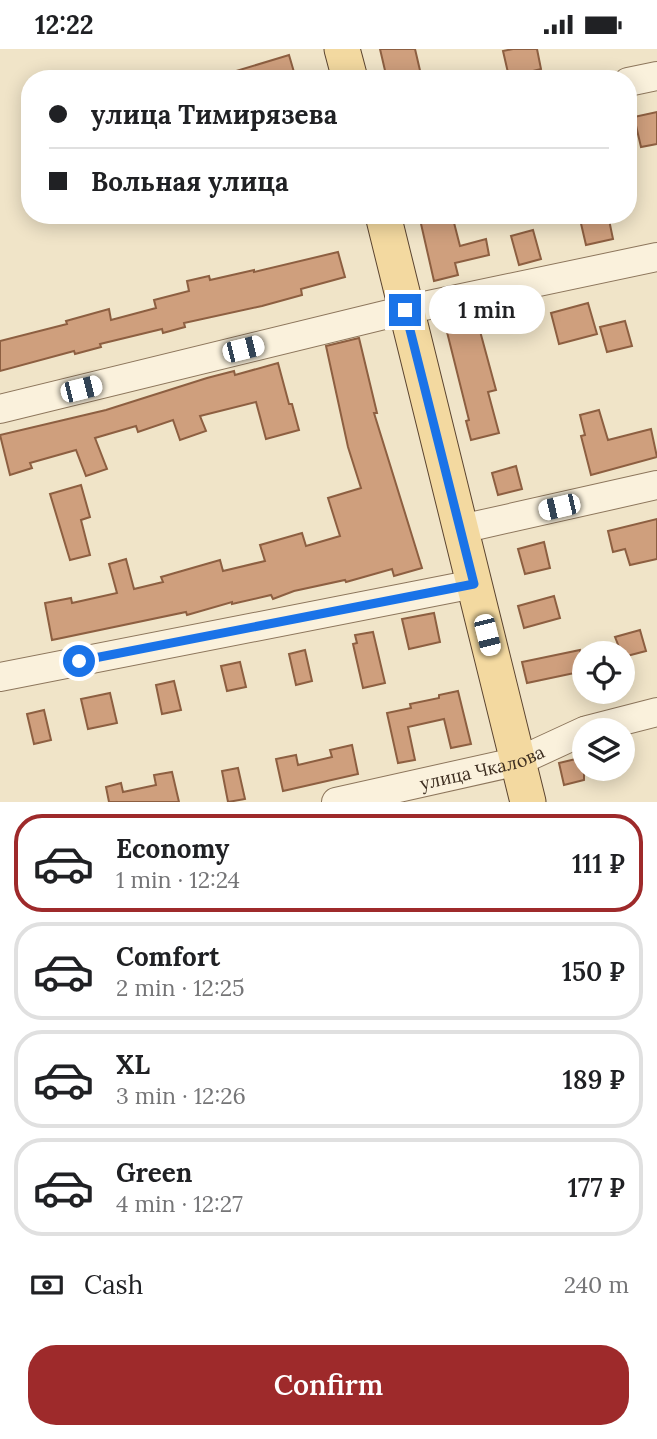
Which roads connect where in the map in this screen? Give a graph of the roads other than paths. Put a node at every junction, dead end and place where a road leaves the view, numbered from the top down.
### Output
1 (342, 49) edge
2 (348, 70) edge
3 (657, 76) edge
4 (637, 80) edge
5 (385, 224) edge
6 (657, 257) edge
7 (405, 310) junction
8 (0, 409) edge
9 (657, 485) edge
10 (461, 529) junction
11 (474, 584) junction
12 (0, 677) edge
13 (657, 712) edge
14 (633, 718) edge
15 (572, 736) edge
16 (519, 761) junction
17 (337, 802) edge
18 (528, 802) edge

1 - 2 main road
3 - 4 street
5 - 7 main road
6 - 7 street
7 - 8 street
7 - 10 main road
9 - 10 street
10 - 11 main road
11 - 12 street
11 - 16 main road
13 - 14 street, улица Чкалова
15 - 16 street, улица Чкалова
16 - 17 street, улица Чкалова
16 - 18 main road

